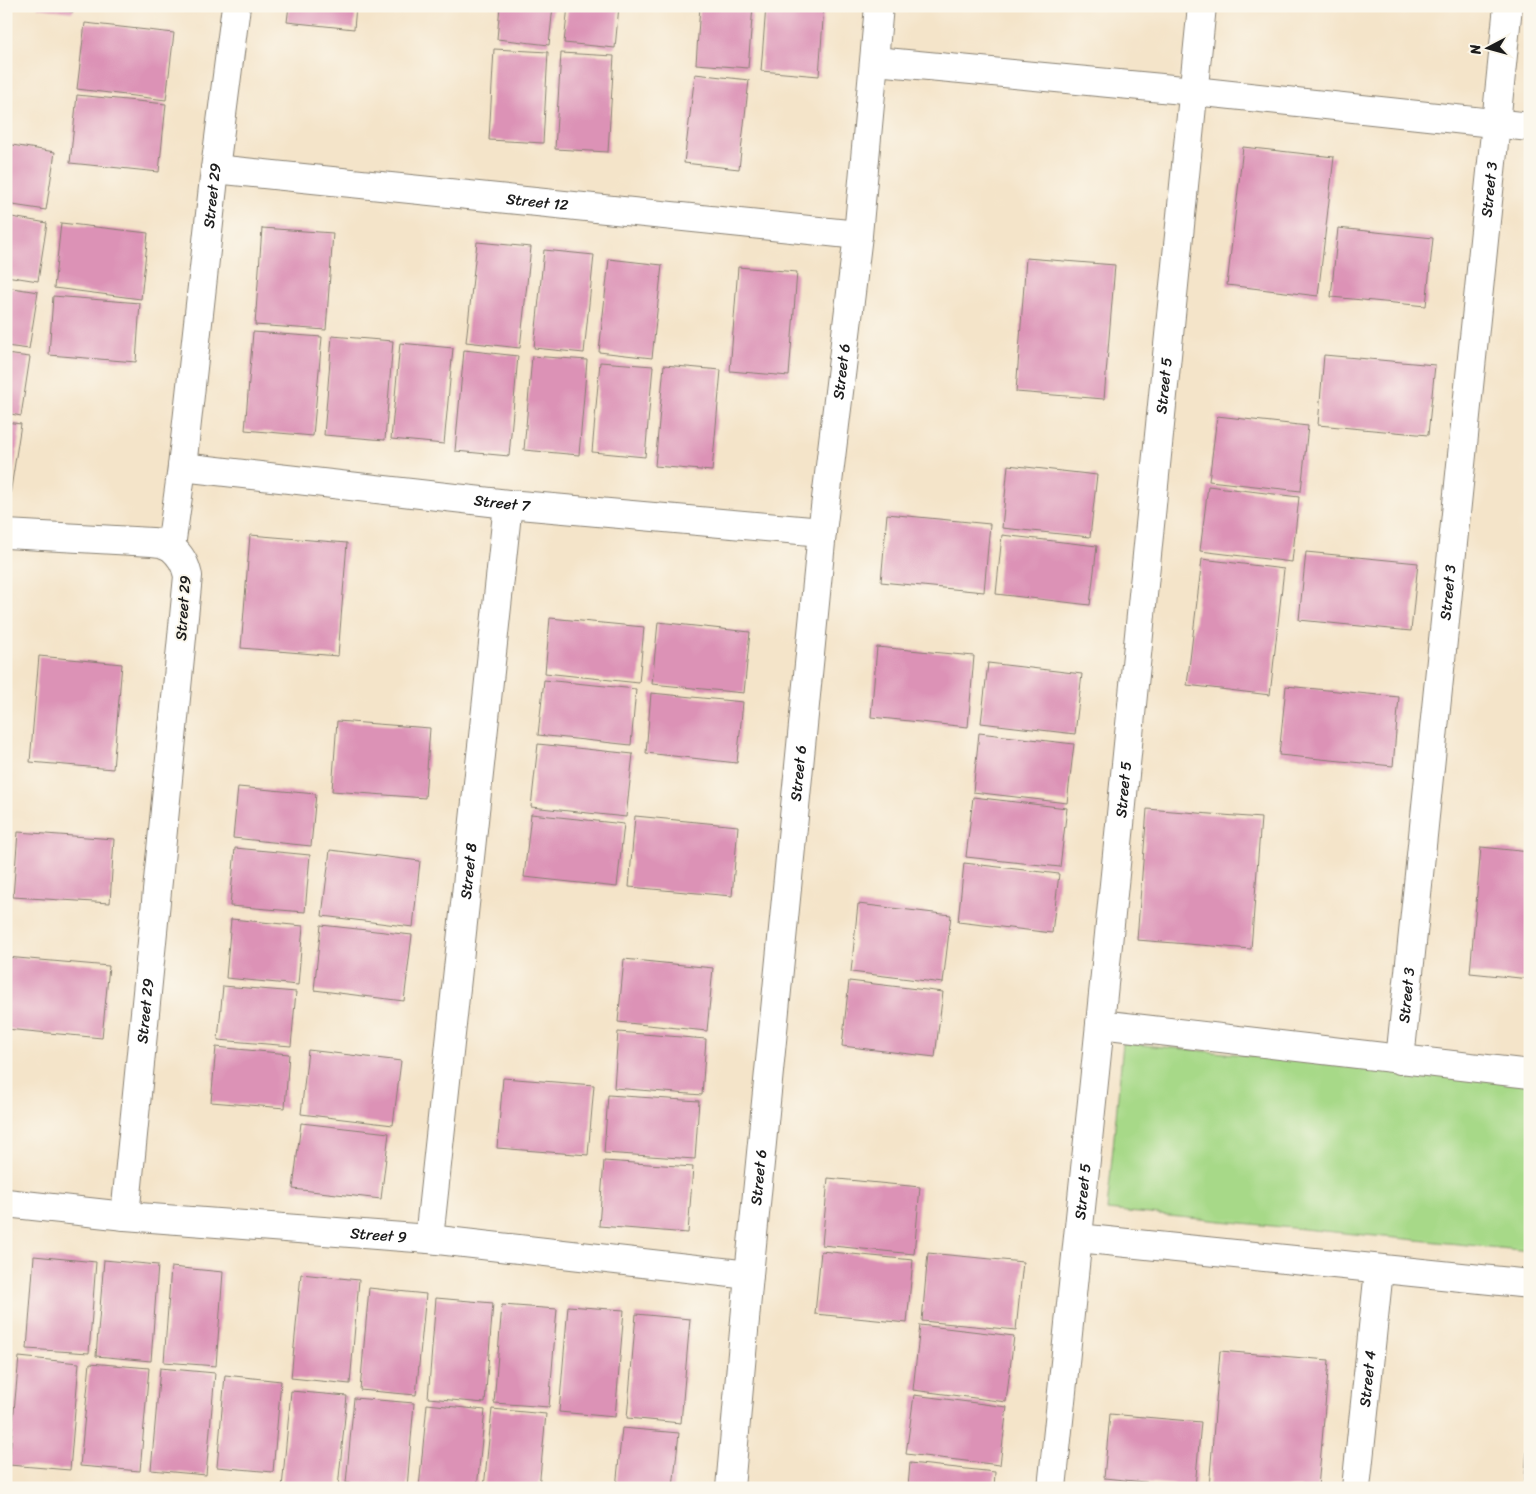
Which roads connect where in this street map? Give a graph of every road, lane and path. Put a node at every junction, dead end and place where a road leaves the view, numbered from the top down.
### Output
1 (236, 6) edge
2 (879, 6) edge
3 (1202, 6) edge
4 (1508, 6) edge
5 (875, 61) junction
6 (1194, 91) junction
7 (1495, 124) junction
8 (1530, 127) edge
9 (215, 169) junction
10 (858, 235) junction
11 (182, 467) junction
12 (508, 504) junction
13 (822, 532) junction
14 (6, 534) edge
15 (171, 548) junction
16 (1100, 1024) junction
17 (1400, 1060) junction
18 (1530, 1074) edge
19 (6, 1202) edge
20 (125, 1216) junction
21 (1078, 1238) junction
22 (429, 1239) junction
23 (1379, 1270) junction
24 (749, 1275) junction
25 (1530, 1284) edge
26 (730, 1488) edge
27 (1052, 1488) edge
28 (1356, 1488) edge

1 - 9 street, Street 29
2 - 5 street, Street 6
3 - 6 street, Street 5
4 - 7 street
5 - 6 street
5 - 10 street, Street 6
6 - 7 street
6 - 16 street, Street 5
7 - 8 street
7 - 17 street, Street 3
9 - 10 street, Street 12
9 - 11 street, Street 29
10 - 13 street, Street 6
11 - 12 street, Street 7
11 - 15 street, Street 29
12 - 13 street, Street 7
12 - 22 street, Street 8
13 - 24 street, Street 6
14 - 15 street
15 - 20 street, Street 29
16 - 17 street
16 - 21 street, Street 5
17 - 18 street
19 - 20 street, Street 9
20 - 22 street, Street 9
21 - 23 street
21 - 27 street, Street 5
22 - 24 street, Street 9
23 - 25 street
23 - 28 street, Street 4
24 - 26 street, Street 6

